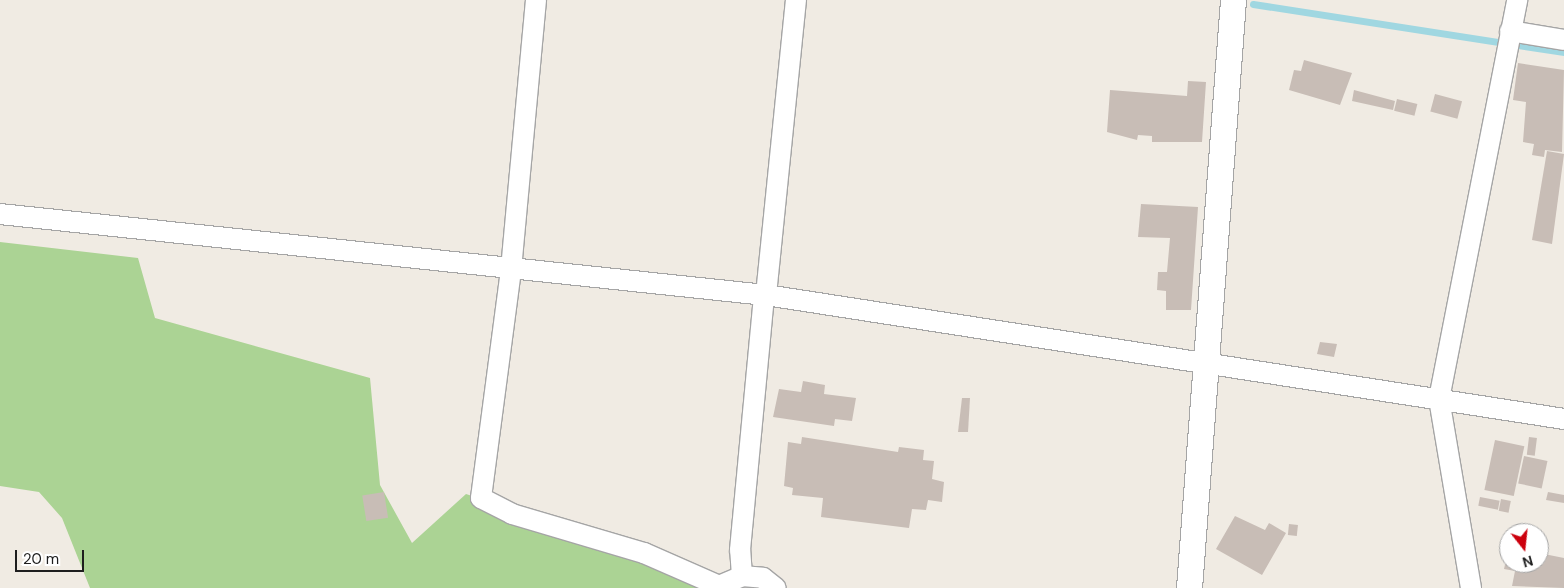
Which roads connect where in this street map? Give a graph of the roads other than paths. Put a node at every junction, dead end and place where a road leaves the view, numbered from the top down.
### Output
1 (536, 0) edge
2 (796, 0) edge
3 (1233, 0) edge
4 (1517, 0) edge
5 (1510, 32) junction
6 (1564, 40) edge
7 (0, 214) edge
8 (511, 270) junction
9 (765, 297) junction
10 (1204, 360) junction
11 (1439, 399) junction
12 (1564, 419) edge
13 (742, 576) junction
14 (776, 588) edge
15 (1189, 588) edge
16 (1471, 588) edge

1 - 8 street
2 - 9 street
3 - 10 street
4 - 5 street
5 - 6 street
5 - 11 street
7 - 8 street
8 - 9 street
8 - 13 street
9 - 10 street
9 - 13 street
10 - 11 street
10 - 15 street
11 - 12 street
11 - 16 street
13 - 14 street

